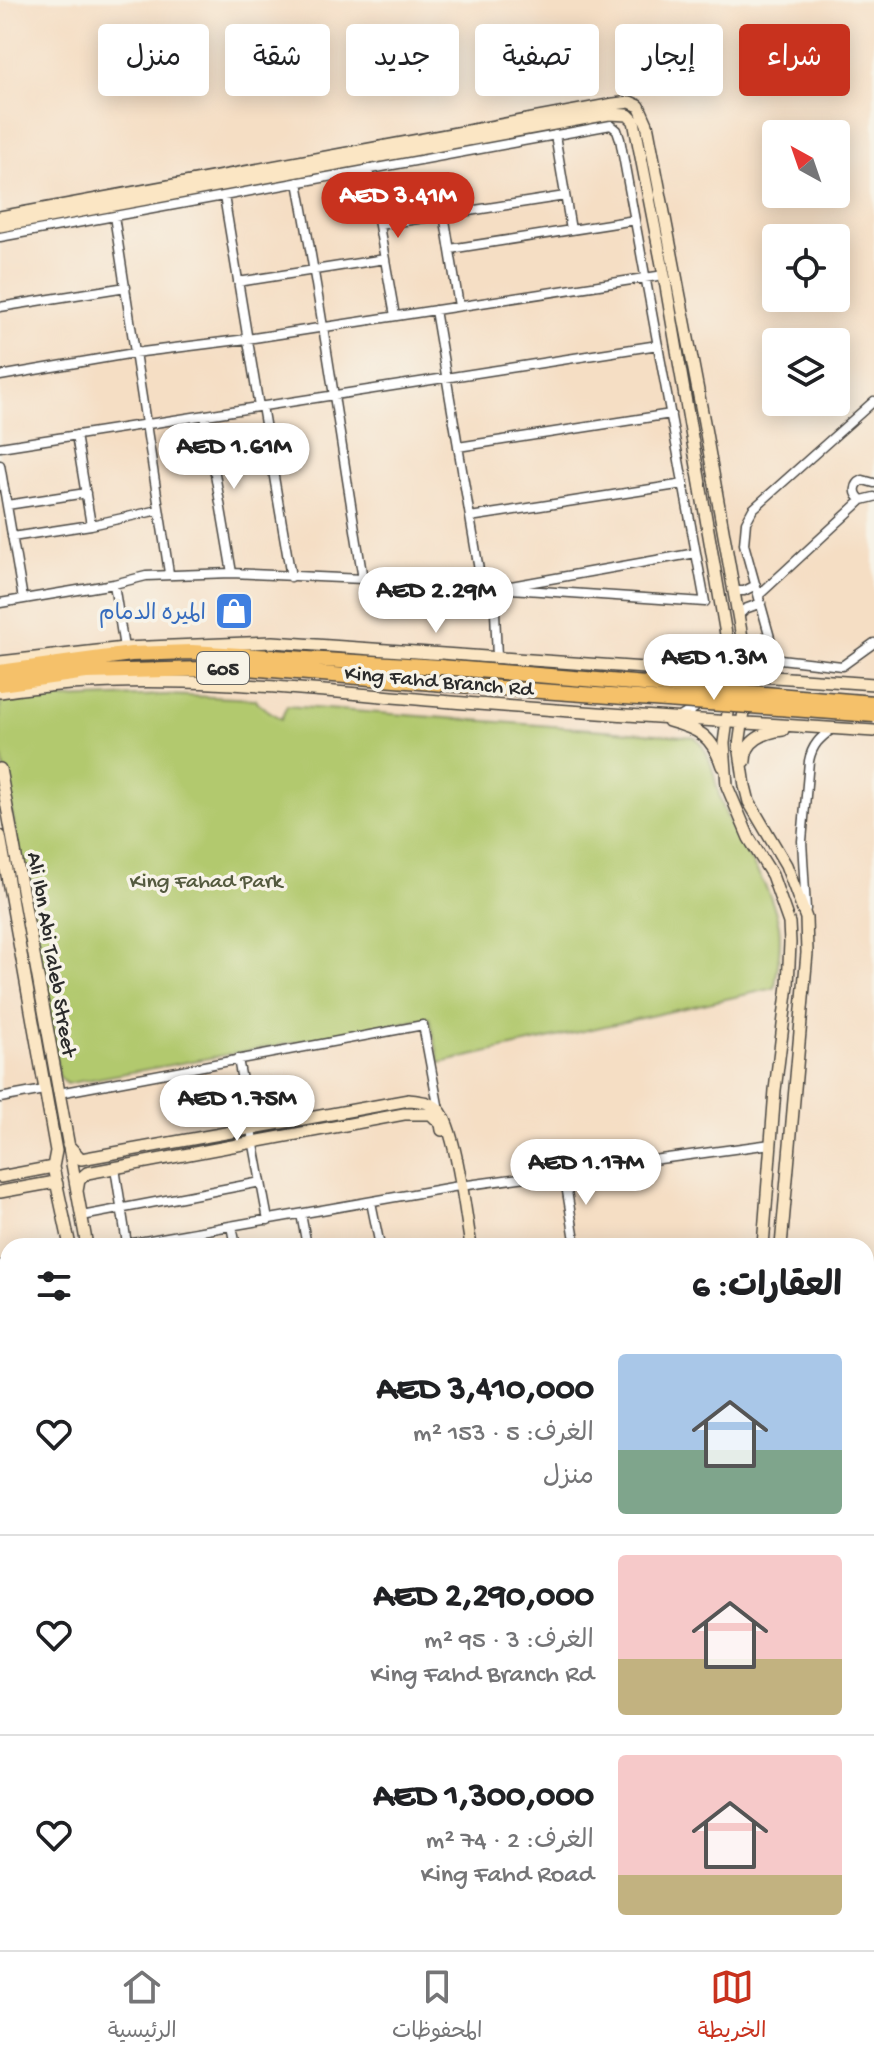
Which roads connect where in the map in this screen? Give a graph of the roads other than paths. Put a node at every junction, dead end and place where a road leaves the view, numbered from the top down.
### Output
1 (555, 135) junction
2 (369, 169) junction
3 (298, 182) junction
4 (224, 196) junction
5 (565, 196) junction
6 (444, 214) junction
7 (114, 216) junction
8 (0, 217) edge
9 (635, 220) junction
10 (379, 225) junction
11 (0, 226) edge
12 (571, 230) junction
13 (0, 237) edge
14 (450, 249) junction
15 (385, 259) junction
16 (315, 270) junction
17 (664, 275) junction
18 (646, 278) junction
19 (238, 282) junction
20 (126, 287) junction
21 (459, 306) junction
22 (0, 307) edge
23 (435, 310) junction
24 (395, 316) junction
25 (322, 328) junction
26 (247, 339) junction
27 (658, 345) junction
28 (134, 353) junction
29 (0, 376) edge
30 (446, 378) junction
31 (333, 396) junction
32 (874, 401) edge
33 (260, 407) junction
34 (671, 414) junction
35 (205, 415) junction
36 (146, 424) junction
37 (76, 435) junction
38 (0, 447) edge
39 (458, 447) junction
40 (0, 465) edge
41 (874, 483) edge
42 (684, 484) junction
43 (86, 493) junction
44 (874, 497) edge
45 (862, 500) junction
46 (7, 505) junction
47 (159, 510) junction
48 (470, 517) junction
49 (91, 525) junction
50 (12, 537) junction
51 (696, 553) junction
52 (169, 573) junction
53 (232, 573) junction
54 (291, 577) junction
55 (363, 579) junction
56 (114, 584) junction
57 (482, 588) junction
58 (494, 589) junction
59 (734, 591) junction
60 (759, 594) junction
61 (23, 599) junction
62 (0, 603) edge
63 (738, 616) junction
64 (874, 643) edge
65 (125, 648) junction
66 (287, 657) junction
67 (497, 657) junction
68 (0, 662) edge
69 (44, 665) junction
70 (247, 668) junction
71 (0, 672) edge
72 (691, 672) junction
73 (733, 675) junction
74 (749, 677) junction
75 (89, 681) junction
76 (0, 684) edge
77 (874, 684) edge
78 (28, 688) junction
79 (0, 692) edge
80 (0, 701) edge
81 (874, 703) edge
82 (641, 714) junction
83 (874, 715) edge
84 (680, 717) junction
85 (725, 721) junction
86 (741, 723) junction
87 (804, 727) junction
88 (832, 729) junction
89 (874, 731) edge
90 (0, 769) edge
91 (727, 786) junction
92 (745, 786) junction
93 (0, 836) edge
94 (6, 903) edge
95 (806, 918) junction
96 (238, 1059) junction
97 (44, 1090) junction
98 (59, 1093) junction
99 (0, 1098) edge
100 (439, 1110) junction
101 (252, 1129) junction
102 (253, 1142) junction
103 (771, 1144) junction
104 (68, 1145) junction
105 (53, 1167) junction
106 (115, 1168) junction
107 (564, 1173) junction
108 (0, 1177) edge
109 (261, 1182) junction
110 (57, 1184) junction
111 (456, 1187) junction
112 (77, 1191) junction
113 (0, 1192) edge
114 (371, 1202) junction
115 (121, 1207) junction
116 (301, 1214) junction
117 (82, 1216) junction
118 (268, 1220) junction
119 (232, 1226) junction
120 (68, 1238) edge
121 (86, 1238) edge
122 (126, 1238) edge
123 (180, 1238) edge
124 (234, 1238) edge
125 (306, 1238) edge
126 (378, 1238) edge
127 (463, 1238) edge
128 (469, 1238) edge
129 (575, 1238) edge
130 (764, 1238) edge
131 (782, 1238) edge

1 - 2 street
1 - 5 street
1 - 9 street
2 - 3 street
2 - 10 street
3 - 4 street
3 - 16 street
4 - 7 street
4 - 19 street
5 - 6 street
5 - 12 street
6 - 10 street
6 - 14 street
7 - 13 street
7 - 20 street
8 - 59 street
9 - 12 street
9 - 18 street
10 - 15 street
11 - 17 street
12 - 14 street
14 - 21 street
15 - 16 street
15 - 24 street
16 - 19 street
16 - 25 street
17 - 18 street
17 - 73 street
18 - 21 street
18 - 27 street
19 - 26 street
20 - 22 street
20 - 28 street
21 - 23 street
23 - 24 street
23 - 30 street
24 - 25 street
25 - 26 street
25 - 31 street
26 - 28 street
26 - 33 street
27 - 30 street
27 - 34 street
28 - 29 street
28 - 36 street
30 - 31 street
30 - 39 street
31 - 33 street
31 - 55 street
32 - 60 street
33 - 35 street
33 - 54 street
34 - 39 street
34 - 42 street
35 - 36 street
35 - 53 street
36 - 37 street
36 - 47 street
37 - 38 street
37 - 43 street
39 - 48 street
40 - 46 street
41 - 45 street
42 - 48 street
42 - 51 street
43 - 46 street
43 - 49 street
44 - 45 street
45 - 60 street
46 - 50 street
47 - 49 street
47 - 52 street
48 - 57 street
49 - 50 street
50 - 61 street
51 - 58 street
51 - 58 street
52 - 53 street
52 - 56 street
53 - 54 street
54 - 55 street
55 - 57 street
56 - 61 street
56 - 65 street
57 - 58 street
58 - 67 street
59 - 60 street
59 - 63 street
60 - 63 street
60 - 64 street
61 - 62 street
63 - 74 street
65 - 66 highway
65 - 67 street, King Fahd Branch Rd
65 - 68 street, King Fahd Branch Rd
65 - 69 highway
66 - 69 highway, 605
66 - 81 highway, 605, bridge
67 - 72 street, King Fahd Branch Rd
69 - 71 highway, 605
70 - 75 highway
70 - 76 highway, 605
70 - 83 highway, 605, bridge
72 - 73 street, King Fahd Branch Rd
72 - 84 street
73 - 74 street, King Fahd Branch Rd
73 - 85 street
74 - 77 street, King Fahd Branch Rd
74 - 86 street
75 - 78 street, King Fahd Branch Rd
75 - 82 street, King Fahd Branch Rd
78 - 79 street, King Fahd Branch Rd
78 - 80 street
82 - 84 street, King Fahd Branch Rd
82 - 91 street
84 - 85 street, King Fahd Branch Rd
85 - 86 street, King Fahd Branch Rd
85 - 91 street
86 - 87 street, King Fahd Branch Rd
86 - 92 street
87 - 88 street, King Fahd Branch Rd
87 - 92 street
88 - 89 street, King Fahd Branch Rd
88 - 95 street
90 - 98 street, Ali Ibn Abi Taleb Street
91 - 103 street
92 - 95 street
93 - 94 street, Ali Ibn Abi Taleb Street
94 - 97 street, Ali Ibn Abi Taleb Street
95 - 131 street
96 - 98 street
96 - 100 street
96 - 101 street
97 - 99 street
97 - 105 street, Ali Ibn Abi Taleb Street
98 - 104 street, Ali Ibn Abi Taleb Street
100 - 101 street
100 - 111 street
101 - 102 street
101 - 104 street
102 - 106 street
102 - 109 street
102 - 111 street
103 - 107 street
103 - 130 street
104 - 112 street, Ali Ibn Abi Taleb Street
105 - 108 street
105 - 110 street, Ali Ibn Abi Taleb Street
106 - 112 street
106 - 115 street
107 - 111 street
107 - 129 street
109 - 115 street
109 - 118 street
110 - 113 street
110 - 120 street
111 - 114 street
111 - 127 street
111 - 128 street
112 - 117 street, Ali Ibn Abi Taleb Street
114 - 116 street
114 - 126 street
115 - 117 street
115 - 122 street
116 - 118 street
116 - 125 street
117 - 121 street, Ali Ibn Abi Taleb Street
118 - 119 street
119 - 123 street
119 - 124 street

